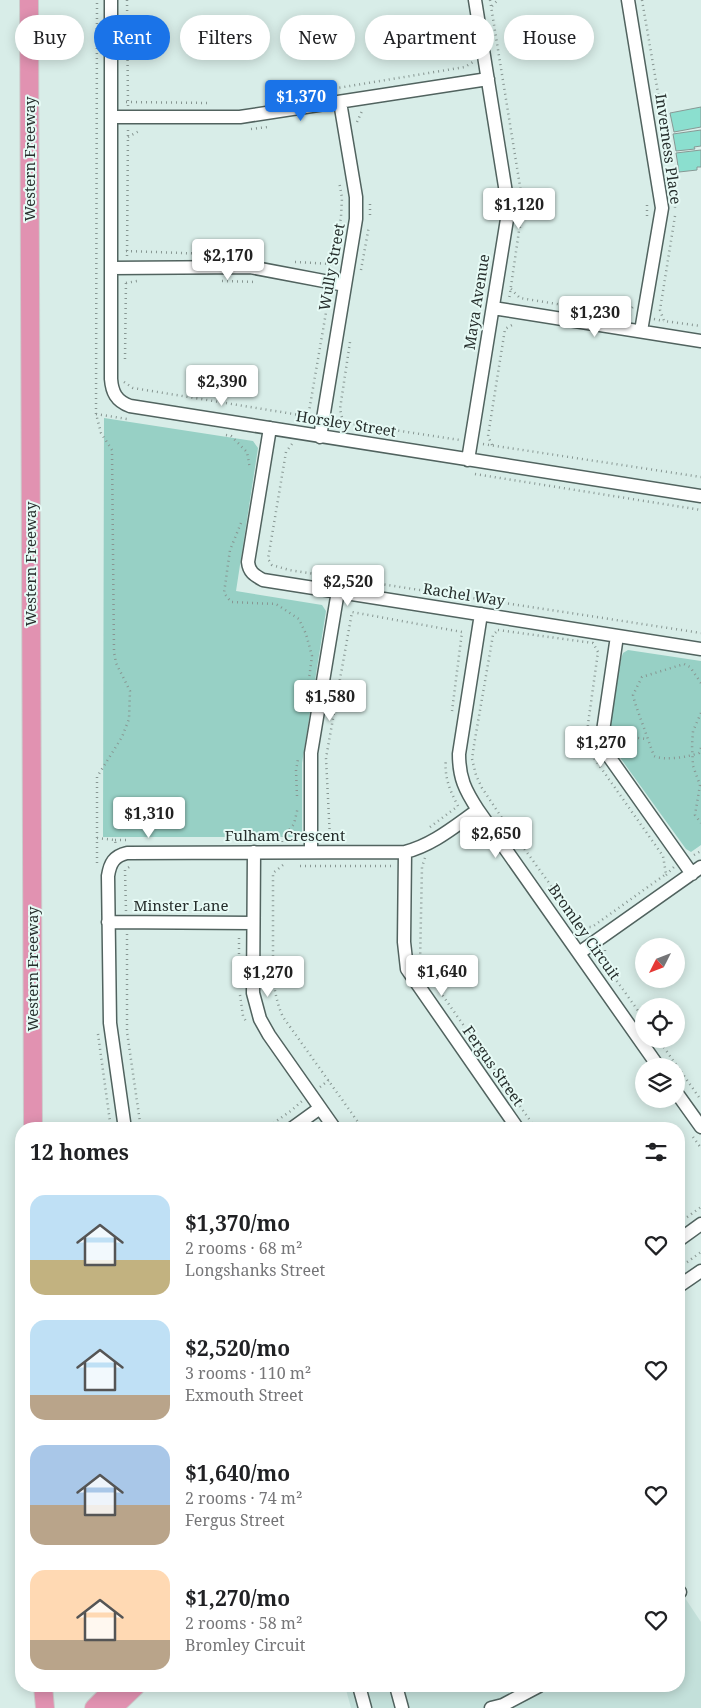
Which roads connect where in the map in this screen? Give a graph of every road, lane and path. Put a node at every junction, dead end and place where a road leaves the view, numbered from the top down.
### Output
1 (29, 0) edge
2 (97, 0) edge
3 (111, 0) edge
4 (127, 0) edge
5 (475, 0) edge
6 (498, 0) edge
7 (628, 0) edge
8 (491, 7) dead end
9 (482, 80) junction
10 (295, 95) dead end
11 (111, 102) junction
12 (128, 102) junction
13 (340, 102) junction
14 (217, 103) dead end
15 (362, 111) dead end
16 (111, 117) junction
17 (128, 118) junction
18 (273, 126) dead end
19 (245, 129) dead end
20 (149, 130) dead end
21 (358, 130) dead end
22 (128, 137) junction
23 (339, 180) dead end
24 (369, 200) dead end
25 (647, 200) dead end
26 (646, 219) dead end
27 (111, 268) junction
28 (126, 268) junction
29 (361, 275) dead end
30 (144, 280) dead end
31 (217, 281) dead end
32 (330, 282) junction
33 (126, 283) junction
34 (264, 283) dead end
35 (345, 285) junction
36 (511, 289) dead end
37 (634, 306) dead end
38 (493, 308) junction
39 (625, 315) junction
40 (644, 318) junction
41 (664, 321) dead end
42 (523, 325) dead end
43 (641, 332) junction
44 (350, 341) dead end
45 (701, 341) edge
46 (125, 362) dead end
47 (124, 382) dead end
48 (96, 414) junction
49 (308, 417) junction
50 (323, 419) junction
51 (135, 420) dead end
52 (343, 422) junction
53 (270, 428) junction
54 (221, 434) dead end
55 (306, 434) junction
56 (320, 437) junction
57 (471, 442) junction
58 (492, 445) junction
59 (468, 460) junction
60 (475, 474) dead end
61 (251, 475) dead end
62 (701, 477) edge
63 (701, 496) edge
64 (701, 510) edge
65 (243, 518) dead end
66 (338, 591) junction
67 (481, 614) junction
68 (701, 633) edge
69 (617, 636) junction
70 (701, 649) edge
71 (701, 683) edge
72 (305, 704) dead end
73 (701, 713) edge
74 (451, 718) dead end
75 (647, 739) junction
76 (604, 745) junction
77 (701, 748) edge
78 (299, 751) dead end
79 (692, 755) junction
80 (446, 757) dead end
81 (478, 810) junction
82 (701, 823) edge
83 (429, 828) dead end
84 (97, 838) junction
85 (282, 839) junction
86 (311, 839) junction
87 (115, 840) junction
88 (134, 840) dead end
89 (254, 852) junction
90 (283, 852) junction
91 (311, 852) junction
92 (405, 852) junction
93 (119, 855) junction
94 (426, 858) dead end
95 (97, 868) dead end
96 (696, 870) edge
97 (666, 874) joint
98 (108, 922) junction
99 (253, 923) junction
100 (612, 945) dead end
101 (579, 953) junction
102 (635, 1006) edge
103 (97, 1031) dead end
104 (664, 1048) edge
105 (652, 1058) edge
106 (329, 1080) junction
107 (311, 1094) junction
108 (701, 1100) edge
109 (685, 1105) edge
110 (320, 1108) junction
111 (33, 1122) edge
112 (110, 1122) edge
113 (124, 1122) edge
114 (275, 1122) edge
115 (301, 1122) edge
116 (330, 1122) edge
117 (358, 1122) edge
118 (513, 1122) edge
119 (531, 1122) edge
120 (701, 1127) edge
121 (701, 1207) edge
122 (685, 1219) edge
123 (701, 1224) edge
124 (685, 1236) edge
125 (701, 1252) edge
126 (685, 1264) edge
127 (701, 1271) edge
128 (685, 1282) edge
129 (33, 1692) edge
130 (44, 1692) edge
131 (110, 1692) edge
132 (130, 1692) edge
133 (361, 1692) edge
134 (398, 1692) edge
135 (528, 1692) edge
136 (32, 1708) edge
137 (45, 1708) edge
138 (94, 1708) edge
139 (113, 1708) edge
140 (365, 1708) edge
141 (402, 1708) edge
142 (492, 1708) edge

1 - 111 highway, Western Freeway
2 - 48 path
3 - 11 street, Horsley Street
4 - 12 path
5 - 9 street, Maya Avenue
6 - 8 path
7 - 40 street, Inverness Place
9 - 10 path
9 - 13 street
9 - 38 street, Maya Avenue
11 - 12 path
11 - 16 street, Horsley Street
12 - 14 path
12 - 17 path
13 - 17 street
13 - 35 street, Wully Street
15 - 21 path
16 - 17 street
16 - 27 street, Horsley Street
17 - 22 path
18 - 19 path
20 - 22 path
22 - 28 path
23 - 32 path
24 - 29 path
25 - 26 path
27 - 28 street
27 - 53 street, Horsley Street
28 - 32 street
28 - 33 path
30 - 33 path
31 - 34 path
32 - 35 street
32 - 49 path
33 - 46 path
35 - 50 street, Wully Street
36 - 39 path
37 - 39 path
38 - 43 street
38 - 57 street, Maya Avenue
39 - 40 path
40 - 41 path
40 - 43 street, Inverness Place
42 - 58 path
43 - 45 street
44 - 52 path
47 - 49 path
48 - 51 path
48 - 84 path
49 - 50 path
49 - 55 path
50 - 52 path
50 - 56 street, Wully Street
52 - 57 path
53 - 55 street, Horsley Street
53 - 66 street, Rachel Way
54 - 61 path
55 - 56 street, Horsley Street
55 - 68 path
56 - 59 street, Horsley Street
57 - 58 path
57 - 59 street, Maya Avenue
58 - 62 path
59 - 63 street, Horsley Street
60 - 64 path
65 - 72 path
66 - 67 street, Rachel Way
66 - 86 street
67 - 69 street, Rachel Way
67 - 81 street, Bromley Circuit
69 - 70 street, Rachel Way
69 - 76 street
71 - 75 path
73 - 79 path
74 - 86 path
75 - 76 path
75 - 79 path
76 - 96 street
77 - 79 path
78 - 85 path
79 - 82 path
80 - 83 path
81 - 92 street, Fulham Crescent
81 - 101 street, Bromley Circuit
84 - 87 path
84 - 95 path
85 - 86 path
85 - 90 path
86 - 91 street
87 - 88 path
87 - 93 path
89 - 90 street, Fulham Crescent
89 - 93 street, Fulham Crescent
89 - 99 street
90 - 91 street, Fulham Crescent
90 - 106 path
91 - 92 street, Fulham Crescent
92 - 118 street, Fergus Street
93 - 98 street
94 - 119 path
96 - 101 street
97 - 97 path
98 - 99 street, Minster Lane
98 - 113 street
99 - 107 street
100 - 102 path
101 - 105 street, Bromley Circuit
103 - 112 path
104 - 108 path
106 - 107 path
106 - 117 path
107 - 110 street
107 - 114 path
109 - 120 street
110 - 115 street
110 - 116 street
121 - 122 path
123 - 124 street
125 - 126 path
127 - 128 street
129 - 136 highway
130 - 137 highway
131 - 138 highway
132 - 139 highway
133 - 140 street
134 - 141 street
135 - 142 street

